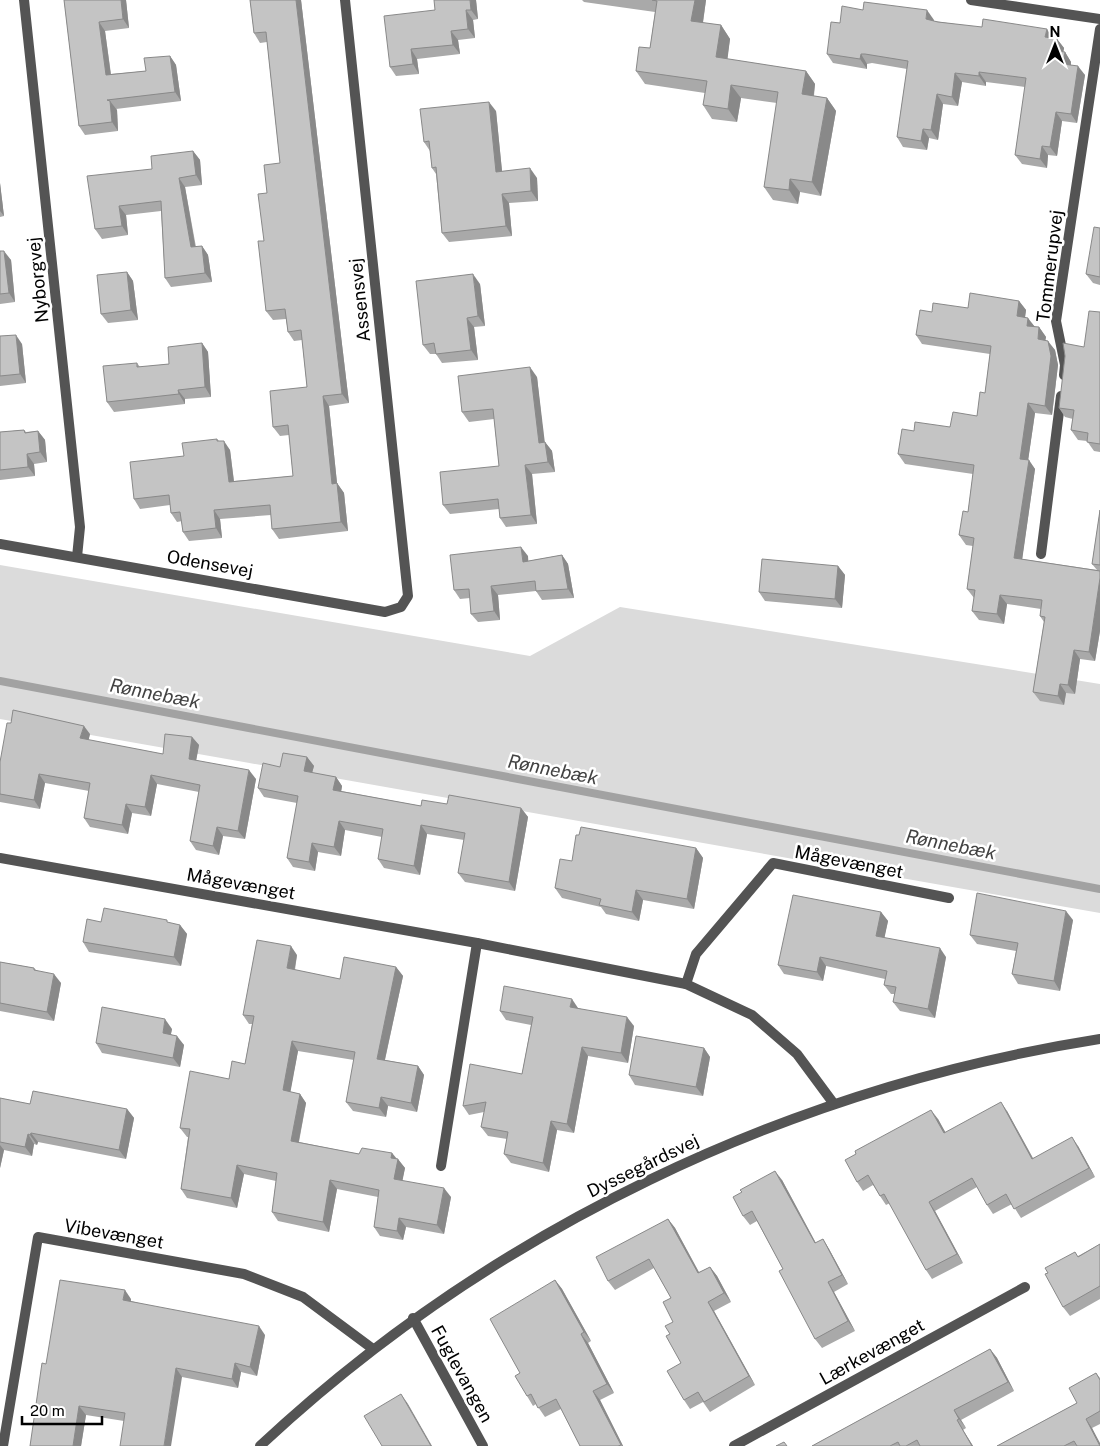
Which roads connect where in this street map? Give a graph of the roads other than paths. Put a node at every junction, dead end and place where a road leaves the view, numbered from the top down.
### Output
1 (24, 0) edge
2 (345, 0) edge
3 (971, 0) edge
4 (1100, 19) edge
5 (1100, 29) edge
6 (1099, 41) edge
7 (0, 544) edge
8 (1042, 554) dead end
9 (77, 557) junction
10 (408, 596) joint
11 (0, 858) edge
12 (949, 898) dead end
13 (477, 943) junction
14 (686, 984) junction
15 (1100, 1039) edge
16 (834, 1104) junction
17 (441, 1166) dead end
18 (1025, 1288) dead end
19 (413, 1318) junction
20 (373, 1350) junction
21 (3, 1446) edge
22 (260, 1446) edge
23 (483, 1446) edge
24 (734, 1446) edge

1 - 9 street, Nyborgvej
2 - 10 street, Assensvej
3 - 4 street
5 - 6 street, Tommerupvej
6 - 8 street, Tommerupvej
7 - 9 street, Odensevej
9 - 10 street, Odensevej
11 - 13 street, Mågevænget
12 - 14 street, Mågevænget
13 - 14 street, Mågevænget
13 - 17 street
14 - 16 street, Mågevænget
15 - 16 street, Dyssegårdsvej
16 - 19 street, Dyssegårdsvej
18 - 24 street, Lærkevænget
19 - 20 street, Dyssegårdsvej
19 - 23 street, Fuglevangen
20 - 21 street, Vibevænget
20 - 22 street, Dyssegårdsvej

